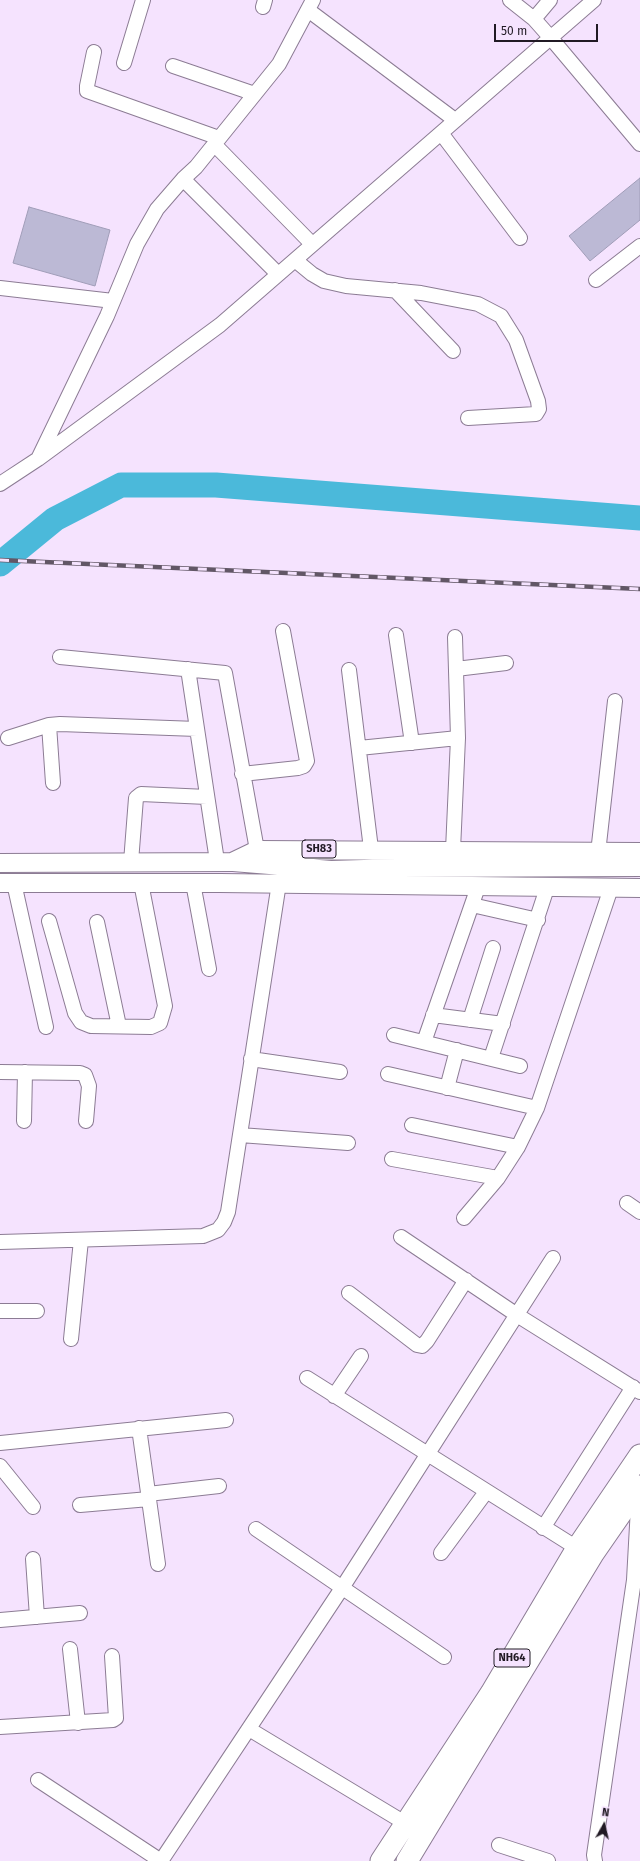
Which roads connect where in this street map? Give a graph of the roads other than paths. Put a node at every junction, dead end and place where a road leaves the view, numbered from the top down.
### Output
1 (143, 0) edge
2 (510, 0) edge
3 (594, 0) edge
4 (547, 1) edge
5 (310, 5) edge
6 (534, 19) junction
7 (550, 37) junction
8 (94, 52) dead end
9 (124, 63) dead end
10 (173, 66) dead end
11 (255, 94) junction
12 (455, 120) junction
13 (441, 133) junction
14 (217, 141) junction
15 (640, 144) edge
16 (183, 179) junction
17 (520, 238) dead end
18 (312, 244) junction
19 (640, 246) edge
20 (295, 260) junction
21 (278, 274) junction
22 (596, 280) dead end
23 (0, 288) edge
24 (395, 290) junction
25 (113, 301) junction
26 (453, 350) dead end
27 (468, 418) dead end
28 (38, 459) junction
29 (0, 484) edge
30 (283, 631) dead end
31 (396, 635) dead end
32 (455, 637) dead end
33 (60, 657) dead end
34 (506, 663) dead end
35 (456, 669) junction
36 (188, 670) junction
37 (349, 670) dead end
38 (615, 701) dead end
39 (49, 725) junction
40 (197, 729) junction
41 (8, 738) dead end
42 (458, 738) junction
43 (412, 742) junction
44 (359, 748) junction
45 (242, 774) junction
46 (53, 783) dead end
47 (207, 798) junction
48 (371, 849) junction
49 (257, 850) junction
50 (453, 850) junction
51 (640, 852) edge
52 (598, 853) junction
53 (131, 862) junction
54 (224, 862) junction
55 (0, 863) edge
56 (640, 867) edge
57 (7, 883) edge
58 (141, 883) junction
59 (193, 883) junction
60 (279, 883) junction
61 (478, 887) junction
62 (547, 888) junction
63 (611, 888) junction
64 (640, 888) edge
65 (472, 905) junction
66 (538, 920) junction
67 (49, 921) dead end
68 (98, 922) dead end
69 (494, 948) dead end
70 (209, 969) dead end
71 (433, 1015) junction
72 (470, 1020) junction
73 (502, 1024) junction
74 (119, 1026) junction
75 (46, 1027) dead end
76 (394, 1035) dead end
77 (424, 1042) junction
78 (457, 1050) junction
79 (491, 1058) junction
80 (252, 1059) junction
81 (520, 1066) dead end
82 (0, 1072) edge
83 (25, 1072) junction
84 (340, 1072) dead end
85 (388, 1074) dead end
86 (447, 1088) junction
87 (537, 1108) junction
88 (24, 1121) dead end
89 (86, 1121) dead end
90 (412, 1125) dead end
91 (240, 1136) junction
92 (348, 1144) dead end
93 (518, 1147) junction
94 (392, 1159) dead end
95 (498, 1178) junction
96 (627, 1203) dead end
97 (640, 1212) edge
98 (464, 1218) dead end
99 (401, 1236) dead end
100 (81, 1240) junction
101 (0, 1242) edge
102 (553, 1258) dead end
103 (466, 1280) junction
104 (349, 1293) dead end
105 (0, 1311) edge
106 (37, 1311) dead end
107 (517, 1315) junction
108 (71, 1338) dead end
109 (361, 1356) dead end
110 (307, 1378) dead end
111 (636, 1389) edge
112 (334, 1396) junction
113 (226, 1420) dead end
114 (139, 1428) junction
115 (0, 1444) edge
116 (427, 1455) junction
117 (640, 1455) edge
118 (0, 1466) edge
119 (220, 1486) dead end
120 (640, 1486) edge
121 (486, 1492) junction
122 (148, 1497) junction
123 (80, 1505) dead end
124 (33, 1507) dead end
125 (542, 1528) junction
126 (256, 1529) dead end
127 (577, 1548) junction
128 (441, 1553) dead end
129 (33, 1559) dead end
130 (158, 1564) dead end
131 (342, 1588) junction
132 (80, 1613) dead end
133 (37, 1617) junction
134 (0, 1620) edge
135 (70, 1649) dead end
136 (112, 1656) dead end
137 (444, 1657) dead end
138 (78, 1723) junction
139 (0, 1727) edge
140 (249, 1729) junction
141 (38, 1780) dead end
142 (405, 1823) junction
143 (500, 1845) dead end
144 (161, 1861) edge
145 (381, 1861) edge
146 (407, 1861) edge
147 (548, 1861) edge
148 (595, 1861) edge

1 - 9 street
2 - 6 street
3 - 7 street
4 - 6 street
5 - 11 street
5 - 12 street
6 - 7 street
7 - 12 street
7 - 15 street
8 - 14 street
10 - 11 street
11 - 14 street
12 - 13 street
13 - 17 street
13 - 18 street
14 - 16 street
14 - 18 street
16 - 21 street
16 - 25 street
18 - 20 street
19 - 22 street
20 - 21 street
20 - 24 street
21 - 28 street
23 - 25 street
24 - 26 street
24 - 27 street
25 - 28 street
28 - 29 street
30 - 45 street
31 - 43 street
32 - 35 street
33 - 36 street
34 - 35 street
35 - 42 street
36 - 40 street
36 - 45 street
37 - 44 street
38 - 52 street
39 - 40 street
39 - 41 street
39 - 46 street
40 - 47 street
42 - 43 street
42 - 50 street
43 - 44 street
44 - 48 street
45 - 49 street
47 - 53 street
47 - 54 street
48 - 49 main road, SH83
48 - 50 main road, SH83
49 - 54 main road, SH83
50 - 52 main road, SH83
51 - 52 main road, SH83
53 - 54 main road, SH83
53 - 55 main road, SH83
54 - 56 main road
57 - 58 main road
57 - 75 street
58 - 59 main road
58 - 74 street
59 - 60 main road
59 - 70 street
60 - 61 main road
60 - 80 street
61 - 62 main road
61 - 65 street
62 - 63 main road
62 - 66 street
63 - 64 main road
63 - 87 street
65 - 66 street
65 - 71 street
66 - 73 street
67 - 74 street
68 - 74 street
69 - 72 street
71 - 72 street
71 - 77 street
72 - 73 street
73 - 79 street
76 - 77 street
77 - 78 street
78 - 79 street
78 - 86 street
79 - 81 street
80 - 84 street
80 - 91 street
82 - 83 street
83 - 88 street
83 - 89 street
85 - 86 street
86 - 87 street
87 - 93 street
90 - 93 street
91 - 92 street
91 - 100 street
93 - 95 street
94 - 95 street
95 - 98 street
96 - 97 street
99 - 103 street
100 - 101 street
100 - 108 street
102 - 107 street
103 - 104 street
103 - 107 street
105 - 106 street
107 - 111 street
107 - 116 street
109 - 112 street
110 - 112 street
111 - 125 street
112 - 116 street
113 - 114 street
114 - 115 street
114 - 122 street
116 - 121 street
116 - 131 street
117 - 127 highway, NH64
118 - 124 street
119 - 122 street
120 - 146 highway, NH64
120 - 148 street
121 - 125 street
121 - 128 street
122 - 123 street
122 - 130 street
125 - 127 street
126 - 131 street
127 - 142 highway, NH64
129 - 133 street
131 - 137 street
131 - 140 street
132 - 133 street
133 - 134 street
135 - 138 street
136 - 138 street
138 - 139 street
140 - 142 street
140 - 144 street
141 - 144 street
142 - 145 highway, NH64
143 - 147 street

